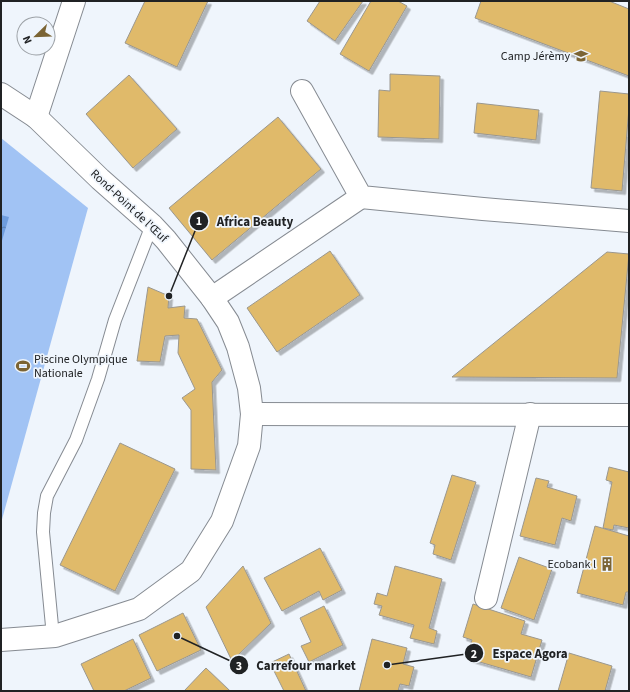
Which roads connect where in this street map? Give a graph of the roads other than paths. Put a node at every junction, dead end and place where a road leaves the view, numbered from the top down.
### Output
1 (74, 1) edge
2 (302, 92) dead end
3 (1, 94) edge
4 (36, 117) junction
5 (361, 197) junction
6 (629, 221) edge
7 (152, 225) junction
8 (212, 298) junction
9 (252, 414) junction
10 (530, 414) junction
11 (629, 415) edge
12 (486, 598) dead end
13 (55, 636) junction
14 (1, 640) edge

1 - 4 street
2 - 5 street
3 - 4 street, Rond-Point de l'Œuf
4 - 7 street, Rond-Point de l'Œuf
5 - 6 street
5 - 8 street
7 - 8 street, Rond-Point de l'Œuf
7 - 13 lane
8 - 9 street, Rond-Point de l'Œuf
9 - 10 street
9 - 13 street, Rond-Point de l'Œuf
10 - 11 street
10 - 12 street
13 - 14 street, Rond-Point de l'Œuf

